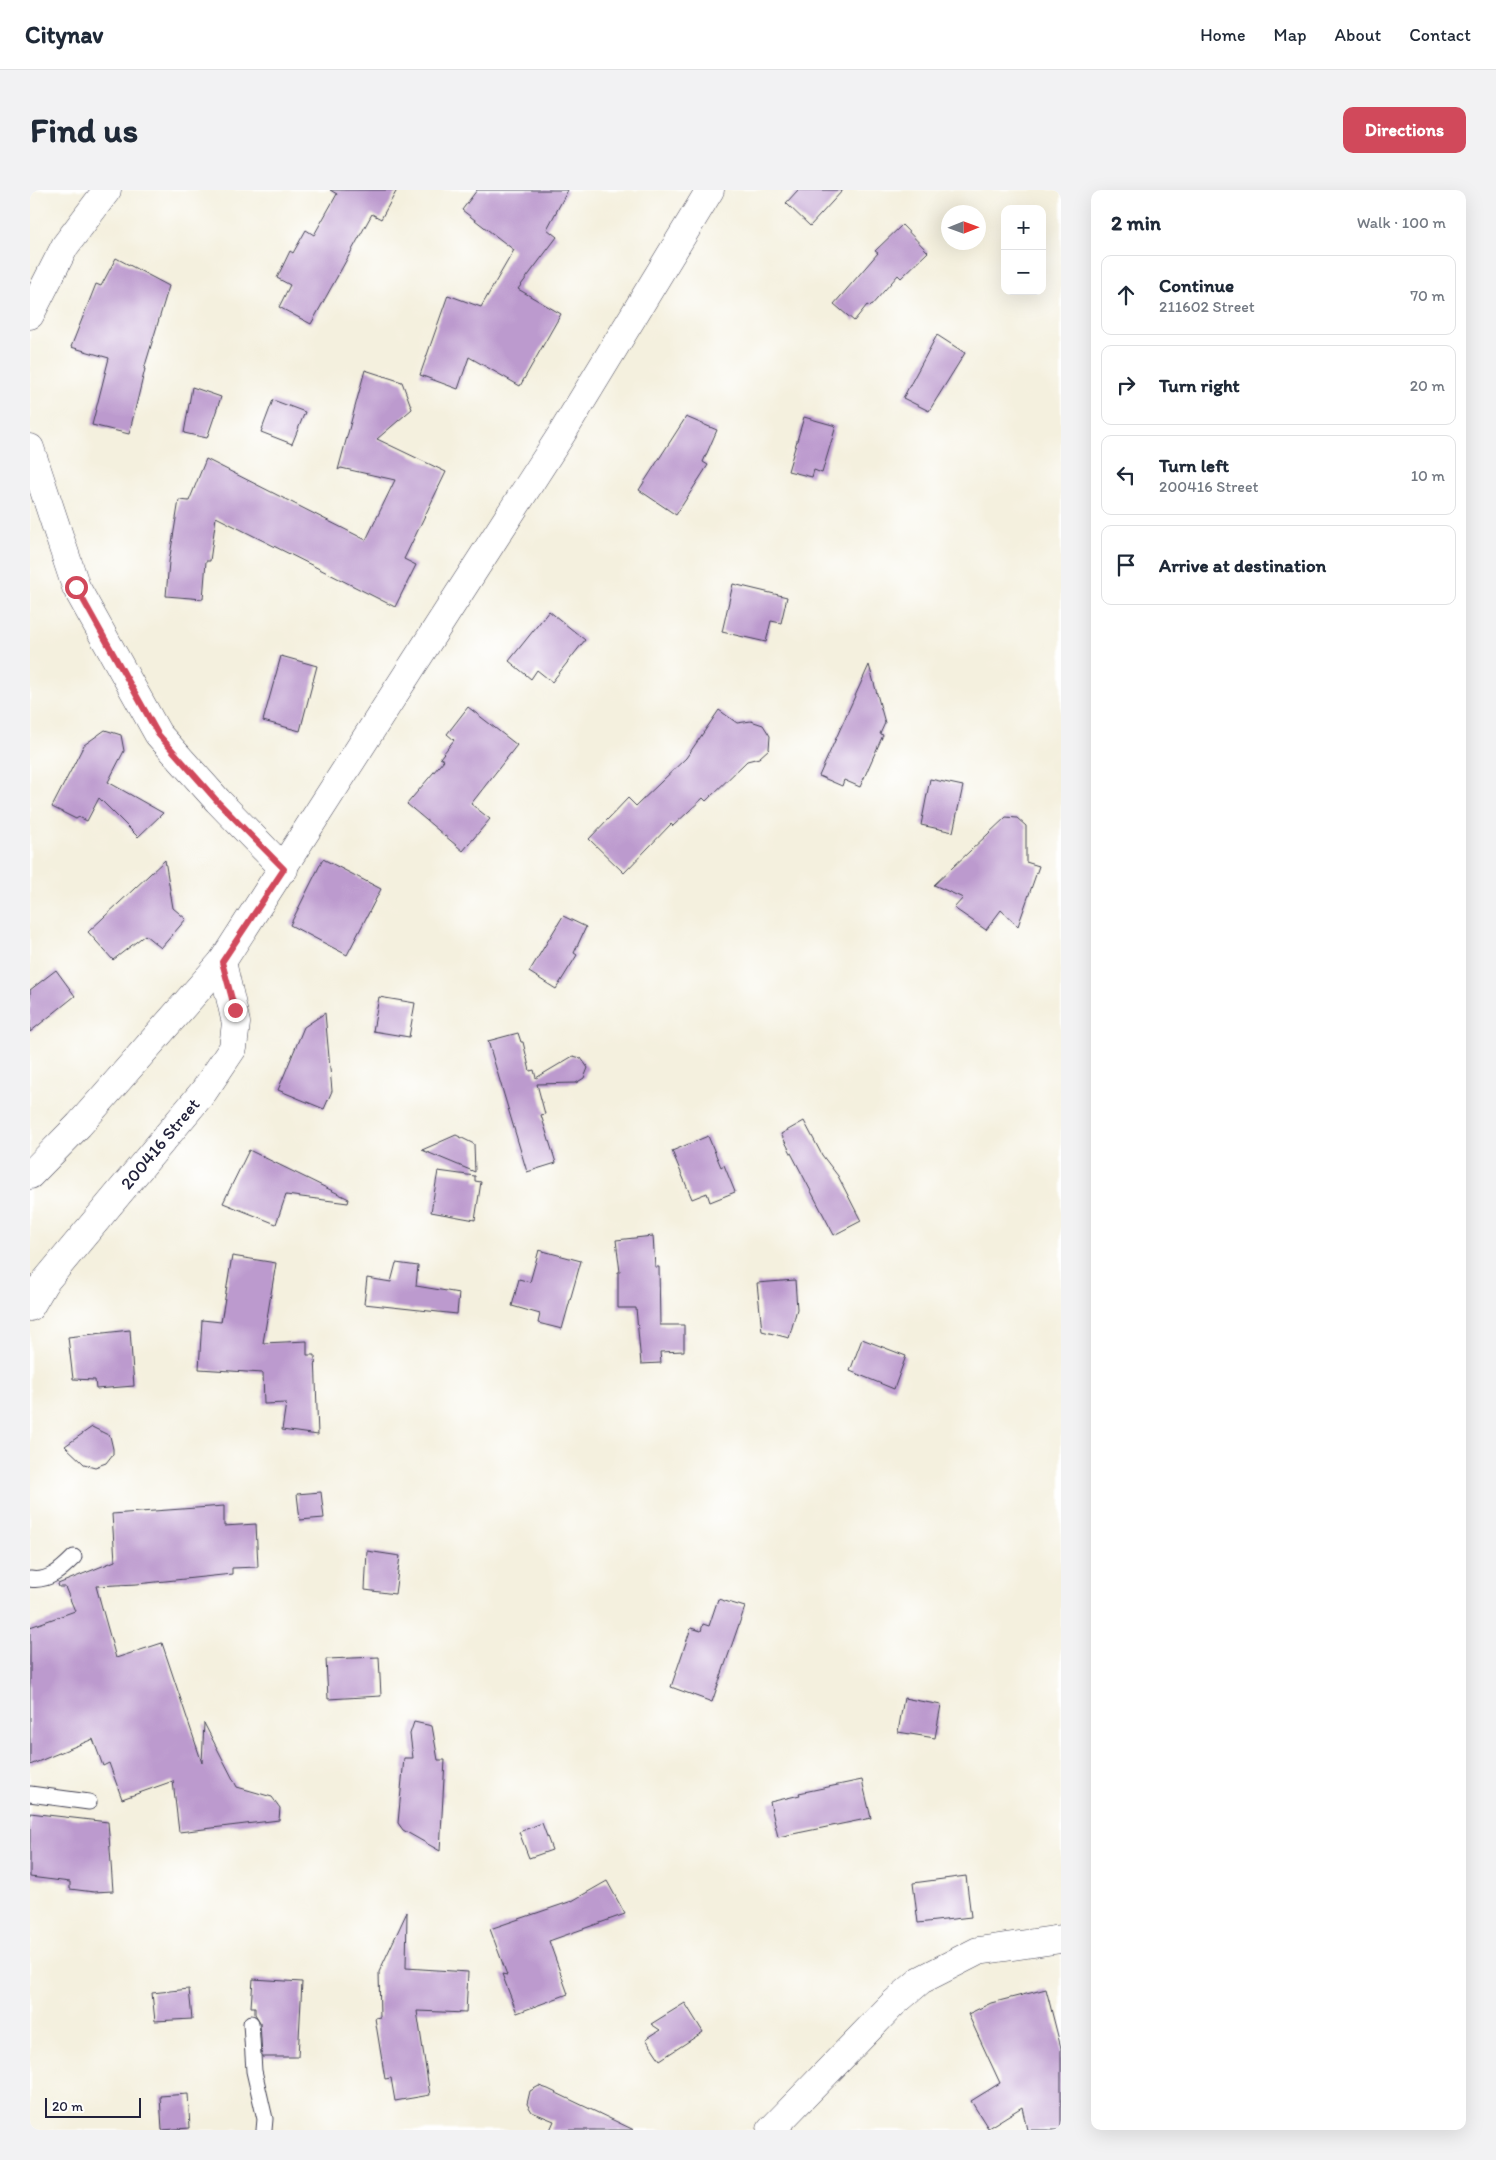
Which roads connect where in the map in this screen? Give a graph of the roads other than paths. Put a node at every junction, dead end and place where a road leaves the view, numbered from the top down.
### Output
1 (107, 190) edge
2 (710, 190) edge
3 (30, 315) edge
4 (30, 448) edge
5 (284, 869) junction
6 (222, 962) junction
7 (30, 1175) edge
8 (30, 1307) edge
9 (74, 1557) dead end
10 (30, 1579) edge
11 (30, 1794) edge
12 (89, 1802) dead end
13 (1061, 1939) edge
14 (251, 2023) dead end
15 (264, 2130) edge
16 (771, 2130) edge

1 - 3 street
2 - 5 street
4 - 5 street
5 - 6 street
6 - 7 street
6 - 8 street, 200416 Street
9 - 10 lane
11 - 12 lane
13 - 16 street
14 - 15 lane

